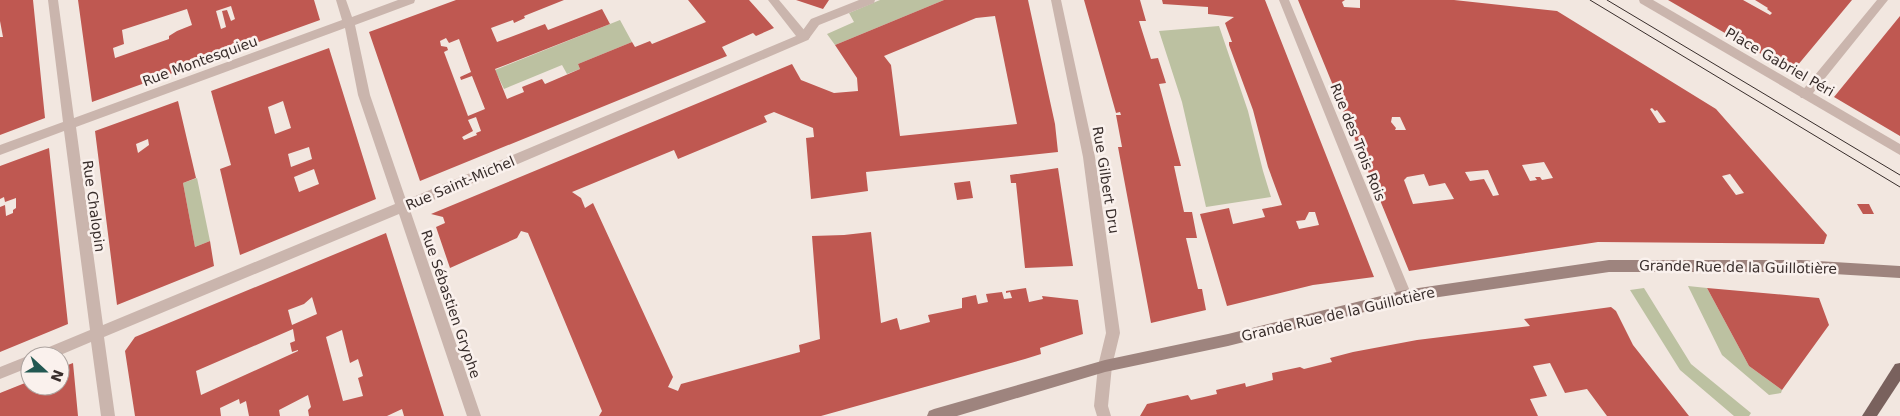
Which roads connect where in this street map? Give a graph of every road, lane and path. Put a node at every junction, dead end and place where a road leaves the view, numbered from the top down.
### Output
1 (53, 0) edge
2 (341, 0) edge
3 (410, 0) edge
4 (772, 0) edge
5 (870, 0) edge
6 (1056, 0) edge
7 (1284, 0) edge
8 (1644, 0) edge
9 (1883, 0) edge
10 (349, 23) junction
11 (804, 37) junction
12 (1805, 95) junction
13 (69, 125) junction
14 (0, 150) edge
15 (1900, 150) edge
16 (402, 207) junction
17 (1900, 272) edge
18 (1404, 296) junction
19 (98, 333) junction
20 (66, 346) edge
21 (20, 365) edge
22 (1106, 366) junction
23 (1900, 369) edge
24 (0, 373) edge
25 (108, 416) edge
26 (474, 416) edge
27 (934, 416) edge
28 (1104, 416) edge
29 (1869, 416) edge

1 - 13 street, Rue Chalopin
2 - 10 street, Rue Sébastien Gryphe
3 - 10 street, Rue Montesquieu
4 - 11 street
5 - 11 street, Rue Saint-Michel
6 - 22 street, Rue Gilbert Dru
7 - 18 street, Rue des Trois Rois
8 - 12 street, Place Gabriel Péri
9 - 12 street
10 - 13 street, Rue Montesquieu
10 - 16 street, Rue Sébastien Gryphe
11 - 16 street, Rue Saint-Michel
12 - 15 street, Place Gabriel Péri
13 - 14 street, Rue Montesquieu
13 - 19 street, Rue Chalopin
16 - 19 street, Rue Saint-Michel
16 - 26 street, Rue Sébastien Gryphe
17 - 18 main road, Grande Rue de la Guillotière
18 - 22 main road, Grande Rue de la Guillotière
19 - 20 street, Rue Saint-Michel
19 - 25 street, Rue Chalopin
21 - 24 street
22 - 27 main road, Grande Rue de la Guillotière
22 - 28 street, Rue Gilbert Dru
23 - 29 main road

